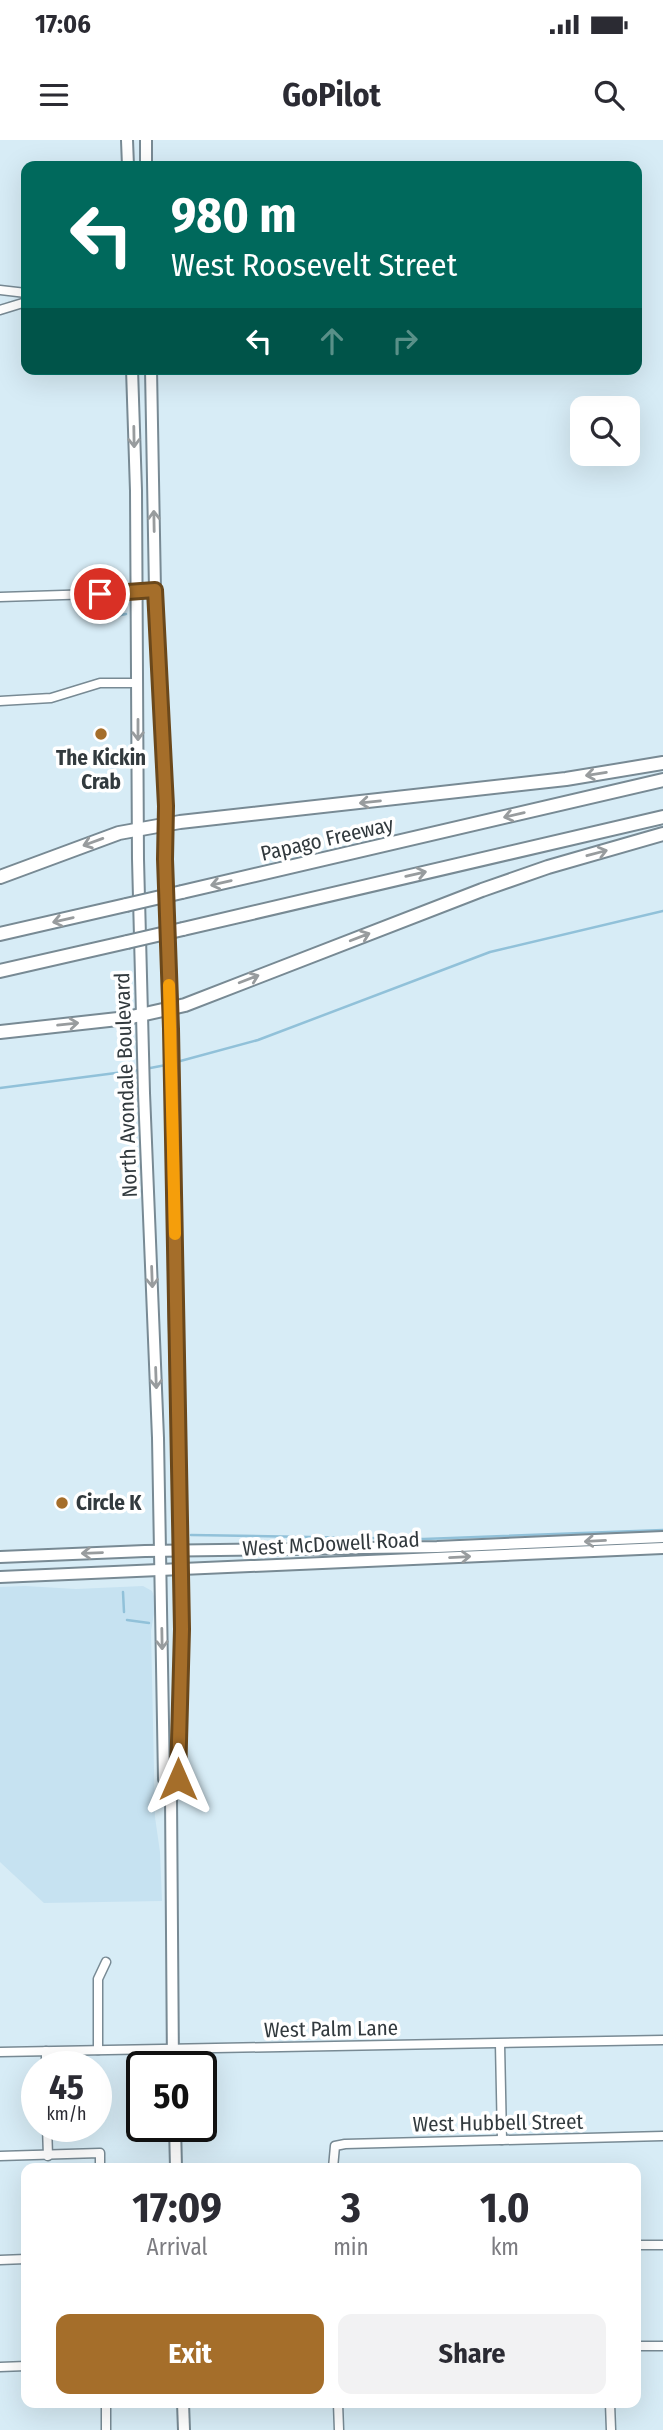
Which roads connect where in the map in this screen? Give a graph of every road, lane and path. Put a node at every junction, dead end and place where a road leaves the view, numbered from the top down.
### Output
1 (127, 140) edge
2 (146, 140) edge
3 (128, 161) edge
4 (146, 161) edge
5 (0, 292) edge
6 (21, 293) edge
7 (21, 303) edge
8 (0, 307) edge
9 (132, 375) edge
10 (148, 375) edge
11 (137, 590) junction
12 (155, 590) junction
13 (0, 597) edge
14 (137, 683) junction
15 (0, 701) edge
16 (663, 763) edge
17 (663, 780) edge
18 (663, 817) edge
19 (166, 825) junction
20 (138, 830) junction
21 (663, 834) edge
22 (0, 877) edge
23 (0, 934) edge
24 (0, 971) edge
25 (170, 1009) junction
26 (142, 1014) junction
27 (0, 1032) edge
28 (153, 1318) junction
29 (175, 1319) junction
30 (663, 1537) edge
31 (663, 1548) edge
32 (160, 1551) junction
33 (180, 1551) junction
34 (0, 1557) edge
35 (181, 1570) junction
36 (160, 1571) junction
37 (0, 1577) edge
38 (171, 1797) junction
39 (106, 1962) dead end
40 (663, 2040) edge
41 (500, 2044) junction
42 (173, 2049) junction
43 (98, 2050) junction
44 (46, 2051) edge
45 (0, 2052) edge
46 (21, 2052) edge
47 (663, 2136) edge
48 (502, 2140) junction
49 (48, 2142) edge
50 (175, 2142) edge
51 (0, 2156) edge
52 (48, 2156) junction
53 (100, 2163) edge
54 (176, 2163) edge
55 (333, 2163) edge
56 (641, 2245) edge
57 (663, 2245) edge
58 (21, 2259) edge
59 (0, 2260) edge
60 (641, 2346) edge
61 (663, 2346) edge
62 (21, 2366) edge
63 (0, 2367) edge
64 (106, 2408) edge
65 (183, 2408) edge
66 (338, 2408) edge
67 (610, 2408) edge
68 (106, 2430) edge
69 (184, 2430) edge
70 (339, 2430) edge
71 (611, 2430) edge

1 - 3 main road
2 - 4 main road
5 - 6 street
5 - 8 street
7 - 8 street
9 -> 11 main road, North Avondale Boulevard
12 -> 10 main road, North Avondale Boulevard
11 - 12 street
11 - 13 street
11 - 14 main road, North Avondale Boulevard
12 - 19 main road, North Avondale Boulevard
14 - 15 street
14 -> 20 main road, North Avondale Boulevard
16 -> 19 highway
17 -> 23 highway, Papago Freeway, bridge
24 -> 18 highway, bridge
19 - 20 highway
19 - 25 main road, North Avondale Boulevard
20 -> 22 highway
20 - 26 main road, North Avondale Boulevard
25 -> 21 highway
25 - 26 highway
25 - 29 main road, North Avondale Boulevard
27 -> 26 highway
26 -> 28 main road, North Avondale Boulevard
28 - 29 main road
28 -> 32 main road, North Avondale Boulevard
29 - 33 main road, North Avondale Boulevard
30 -> 33 main road, West McDowell Road
35 -> 31 main road, West McDowell Road
32 - 33 main road, West McDowell Road
32 -> 34 main road, West McDowell Road
32 - 36 main road, North Avondale Boulevard
33 - 35 main road, North Avondale Boulevard
35 - 36 main road, West McDowell Road
35 - 38 main road, North Avondale Boulevard
36 - 37 main road, West McDowell Road
36 -> 38 main road, North Avondale Boulevard
38 - 42 main road, North Avondale Boulevard
39 - 43 street
40 - 41 street, West Palm Lane
41 - 42 street, West Palm Lane
41 - 48 street
42 - 43 street, West Palm Lane
43 - 44 street, West Palm Lane
45 - 46 street, West Palm Lane
47 - 48 street, West Hubbell Street
48 - 55 street, West Hubbell Street
49 - 52 street
50 - 54 main road
51 - 52 street
52 - 53 street
56 - 57 street
58 - 59 street
60 - 61 street
62 - 63 street
64 - 68 street
65 - 69 main road
66 - 70 street
67 - 71 street

